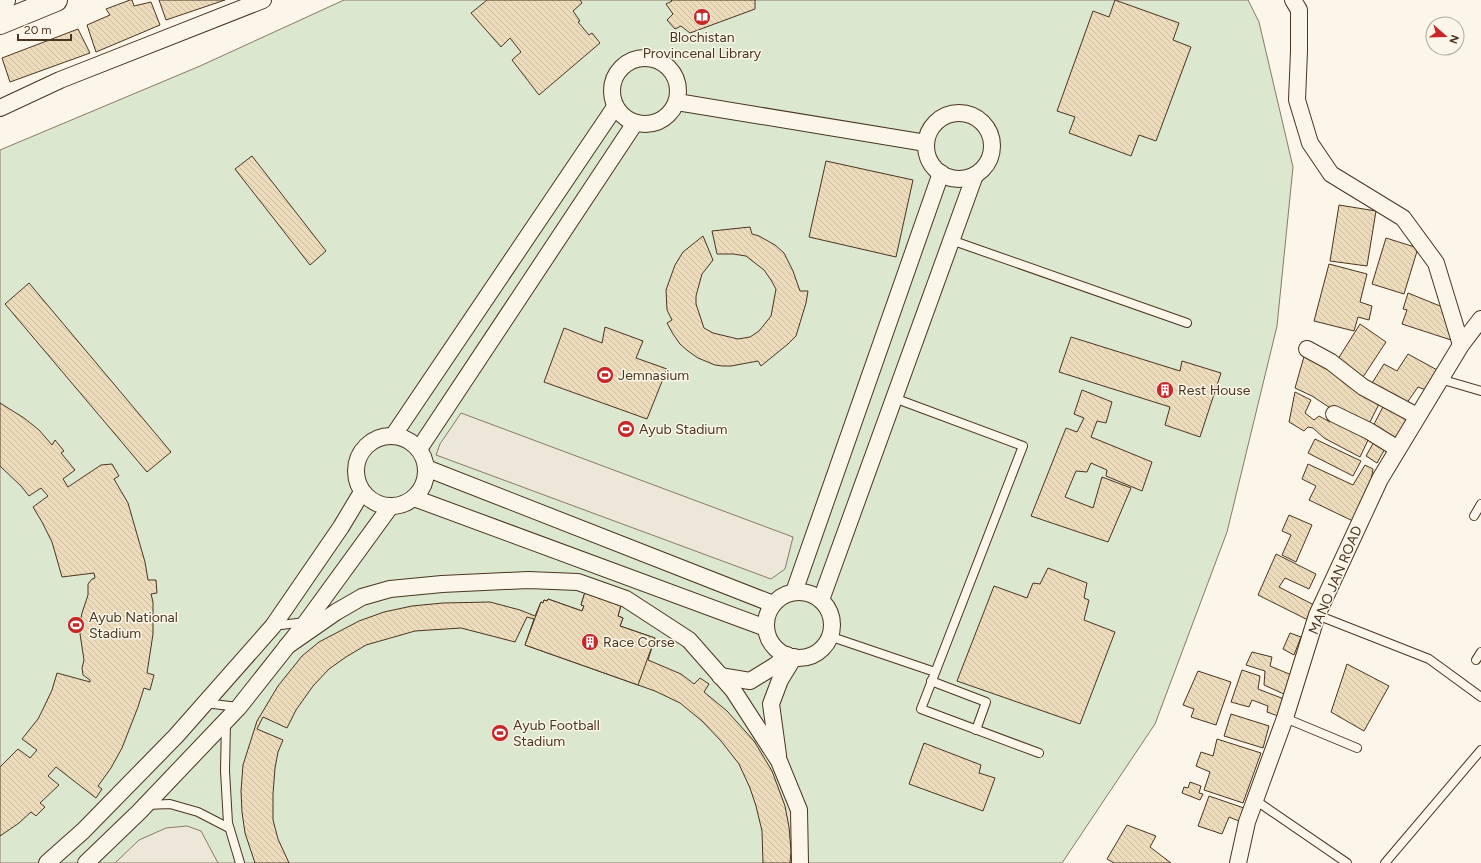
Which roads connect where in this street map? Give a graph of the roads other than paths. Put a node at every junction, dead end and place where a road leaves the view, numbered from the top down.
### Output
1 (4, 0) edge
2 (56, 0) edge
3 (263, 0) edge
4 (1293, 0) edge
5 (0, 2) edge
6 (0, 23) edge
7 (677, 102) junction
8 (616, 107) junction
9 (0, 108) edge
10 (635, 123) junction
11 (926, 143) junction
12 (941, 173) junction
13 (975, 175) junction
14 (951, 240) junction
15 (1481, 319) edge
16 (1188, 323) dead end
17 (1461, 345) junction
18 (1307, 349) dead end
19 (1440, 379) junction
20 (1481, 391) edge
21 (894, 398) junction
22 (1334, 414) dead end
23 (1417, 416) junction
24 (393, 436) junction
25 (418, 449) junction
26 (1398, 449) junction
27 (426, 468) junction
28 (362, 492) junction
29 (414, 498) junction
30 (1481, 504) edge
31 (390, 507) junction
32 (1474, 516) dead end
33 (794, 592) junction
34 (821, 600) junction
35 (773, 604) junction
36 (336, 612) junction
37 (1317, 615) junction
38 (307, 621) junction
39 (273, 626) junction
40 (766, 628) junction
41 (830, 636) junction
42 (287, 646) junction
43 (1481, 652) edge
44 (791, 656) junction
45 (1476, 660) dead end
46 (935, 672) junction
47 (720, 676) junction
48 (931, 681) junction
49 (1481, 697) edge
50 (206, 703) junction
51 (239, 707) junction
52 (1285, 718) junction
53 (226, 720) junction
54 (976, 730) junction
55 (1357, 748) dead end
56 (1481, 750) edge
57 (1039, 753) dead end
58 (779, 761) junction
59 (1256, 800) junction
60 (146, 805) junction
61 (229, 828) junction
62 (47, 863) edge
63 (86, 863) edge
64 (240, 863) edge
65 (800, 863) edge
66 (1238, 863) edge
67 (1348, 863) edge
68 (1385, 863) edge

1 - 5 main road
2 - 6 main road
3 - 9 street
4 - 17 street
7 - 8 street
7 - 10 street
7 - 11 street
8 - 10 street
8 - 24 street
10 - 25 street
11 - 12 street
11 - 13 street
12 - 13 street
12 - 33 street
13 - 14 street
14 - 16 lane
14 - 21 street
15 - 17 street, MANO JAN ROAD
17 - 19 street, MANO JAN ROAD
18 - 23 street
19 - 20 lane
19 - 23 street, MANO JAN ROAD
21 - 34 street
21 - 46 lane
22 - 26 street
23 - 26 street, MANO JAN ROAD
24 - 25 street
24 - 28 street
25 - 27 street
26 - 37 street, MANO JAN ROAD
27 - 29 street
27 - 35 street
28 - 31 street
28 - 39 street
29 - 31 street
29 - 40 street
30 - 32 lane
31 - 38 street
33 - 34 street
33 - 35 street
34 - 41 street
35 - 40 street
36 - 38 street
36 - 42 street
36 - 47 street
37 - 49 lane
37 - 52 street, MANO JAN ROAD
38 - 39 lane
38 - 42 street
39 - 50 street
40 - 44 street
41 - 44 street
41 - 46 lane
42 - 51 street
43 - 45 lane
44 - 47 street
44 - 58 street
46 - 48 lane
47 - 58 street
48 - 54 lane
48 - 54 lane
50 - 51 lane
50 - 62 street
51 - 53 street
52 - 55 lane
52 - 59 street, MANO JAN ROAD
53 - 60 street
53 - 61 lane
54 - 57 lane
56 - 68 lane
58 - 65 street
59 - 66 street, MANO JAN ROAD
59 - 67 lane
60 - 61 lane
60 - 63 street
61 - 64 lane

